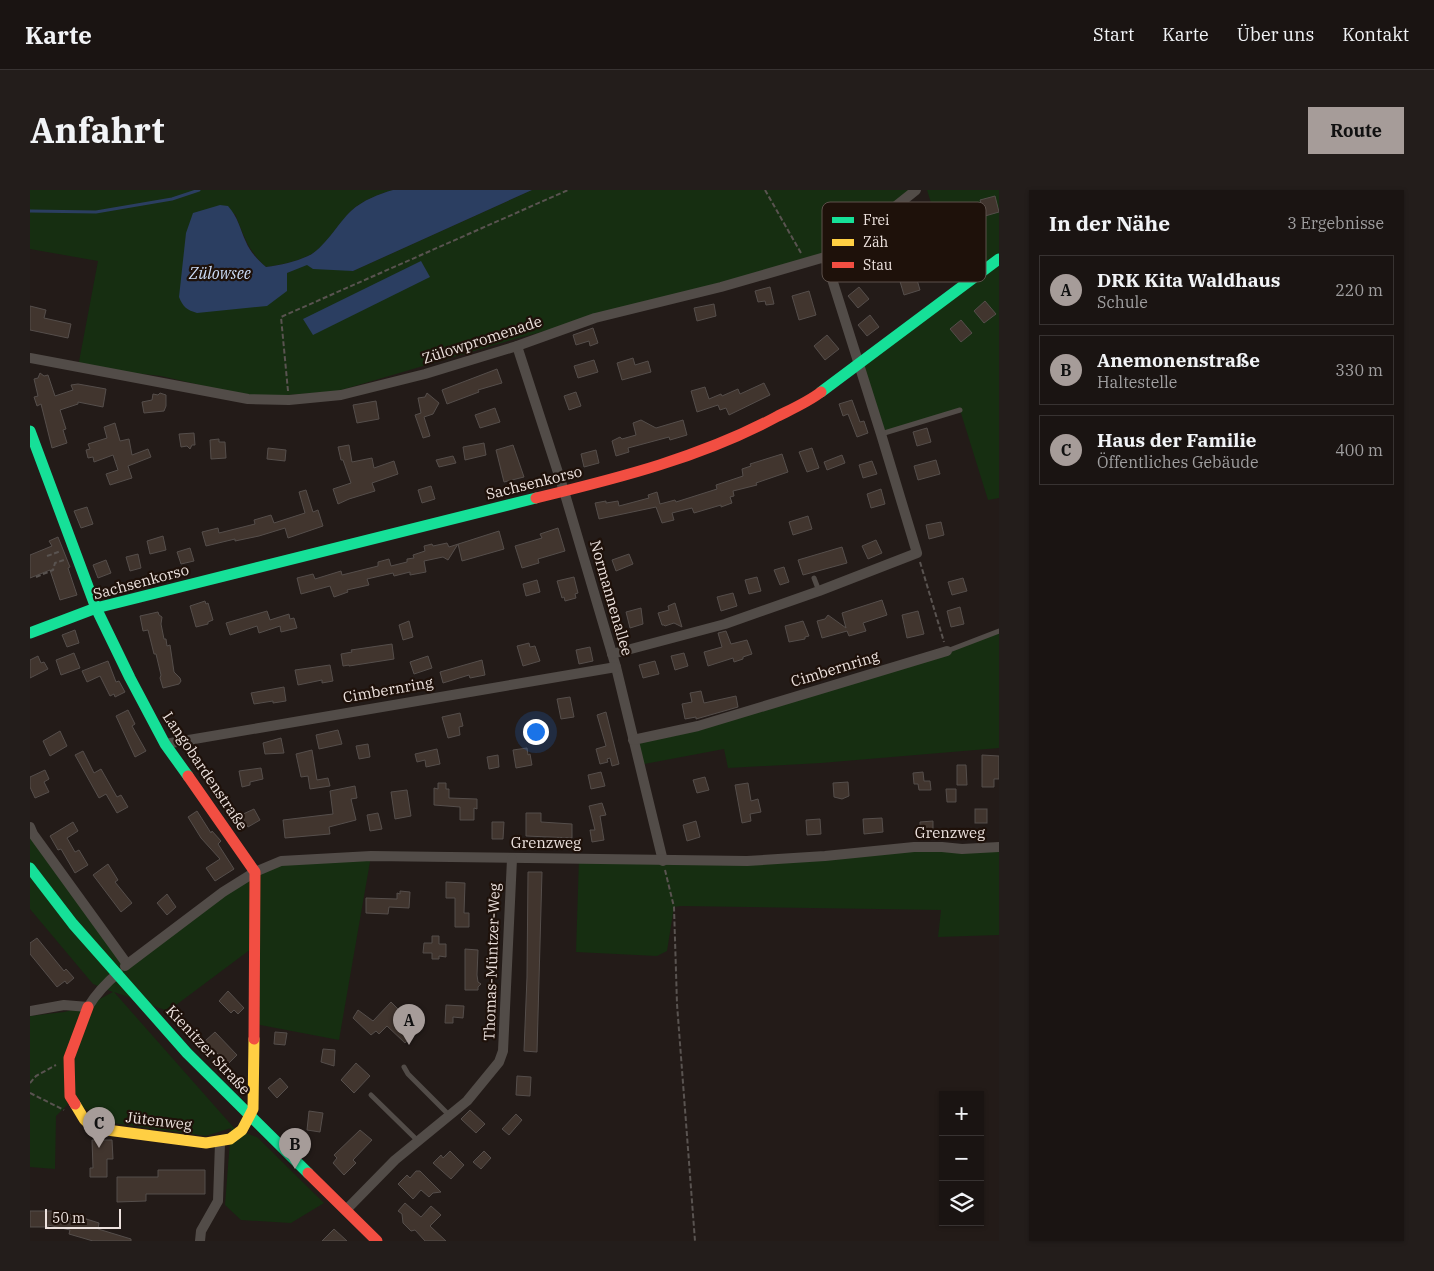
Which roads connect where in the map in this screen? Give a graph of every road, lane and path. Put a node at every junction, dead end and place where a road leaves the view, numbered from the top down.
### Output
1 (568, 190) edge
2 (765, 190) edge
3 (916, 190) edge
4 (901, 202) edge
5 (822, 258) edge
6 (999, 259) edge
7 (806, 262) junction
8 (986, 269) edge
9 (833, 282) edge
10 (968, 282) edge
11 (517, 346) junction
12 (30, 358) edge
13 (858, 364) junction
14 (289, 400) junction
15 (960, 410) dead end
16 (30, 431) edge
17 (881, 434) junction
18 (564, 491) junction
19 (75, 551) junction
20 (917, 553) junction
21 (47, 556) dead end
22 (36, 577) dead end
23 (814, 578) dead end
24 (819, 591) junction
25 (96, 608) junction
26 (999, 631) edge
27 (30, 633) edge
28 (947, 651) junction
29 (612, 654) junction
30 (616, 667) junction
31 (633, 740) junction
32 (165, 744) junction
33 (30, 826) edge
34 (999, 847) edge
35 (512, 859) junction
36 (663, 861) junction
37 (30, 868) edge
38 (255, 872) junction
39 (123, 968) junction
40 (88, 1007) junction
41 (30, 1011) edge
42 (69, 1058) junction
43 (404, 1067) dead end
44 (30, 1083) edge
45 (30, 1094) edge
46 (371, 1095) dead end
47 (450, 1116) junction
48 (251, 1117) junction
49 (84, 1119) junction
50 (418, 1142) junction
51 (220, 1143) junction
52 (346, 1210) junction
53 (200, 1241) edge
54 (377, 1241) edge
55 (695, 1241) edge

1 - 14 path
2 - 7 path
3 - 4 street, Zülowpromenade
5 - 7 street, Zülowpromenade
6 - 8 street, Sachsenkorso
7 - 11 street, Zülowpromenade
9 - 13 street
10 - 13 street, Sachsenkorso
11 - 14 street, Zülowpromenade
11 - 18 street, Normannenallee
12 - 14 street, Zülowpromenade
13 - 17 street
13 - 18 street, Sachsenkorso
15 - 17 lane
16 - 19 street, Langobardenstraße
17 - 20 street
18 - 25 street, Sachsenkorso
18 - 29 street, Normannenallee
19 - 21 path
19 - 22 path
19 - 25 street, Langobardenstraße
20 - 24 street
20 - 28 path
23 - 24 lane
24 - 29 street
25 - 27 street, Sachsenkorso
25 - 32 street, Langobardenstraße
26 - 28 lane
28 - 31 street, Cimbernring
29 - 30 street, Normannenallee
30 - 31 street, Normannenallee
30 - 32 street, Cimbernring
31 - 36 street, Normannenallee
32 - 38 street, Langobardenstraße
33 - 39 street, Kienitzer Straße
34 - 36 street, Grenzweg
35 - 36 street, Grenzweg
35 - 38 street, Grenzweg
35 - 47 street, Thomas-Müntzer-Weg
36 - 55 path
37 - 39 street, Kienitzer Straße
38 - 39 street, Grenzweg
38 - 48 street
39 - 40 street, Grenzweg
39 - 48 street, Kienitzer Straße
40 - 41 street
40 - 42 street
42 - 44 path
42 - 49 street
43 - 47 lane
45 - 49 path
46 - 50 lane
47 - 50 street, Thomas-Müntzer-Weg
48 - 51 street
48 - 52 street, Kienitzer Straße
49 - 51 street, Jütenweg
50 - 52 street, Thomas-Müntzer-Weg
51 - 53 street
52 - 54 street, Kienitzer Straße

